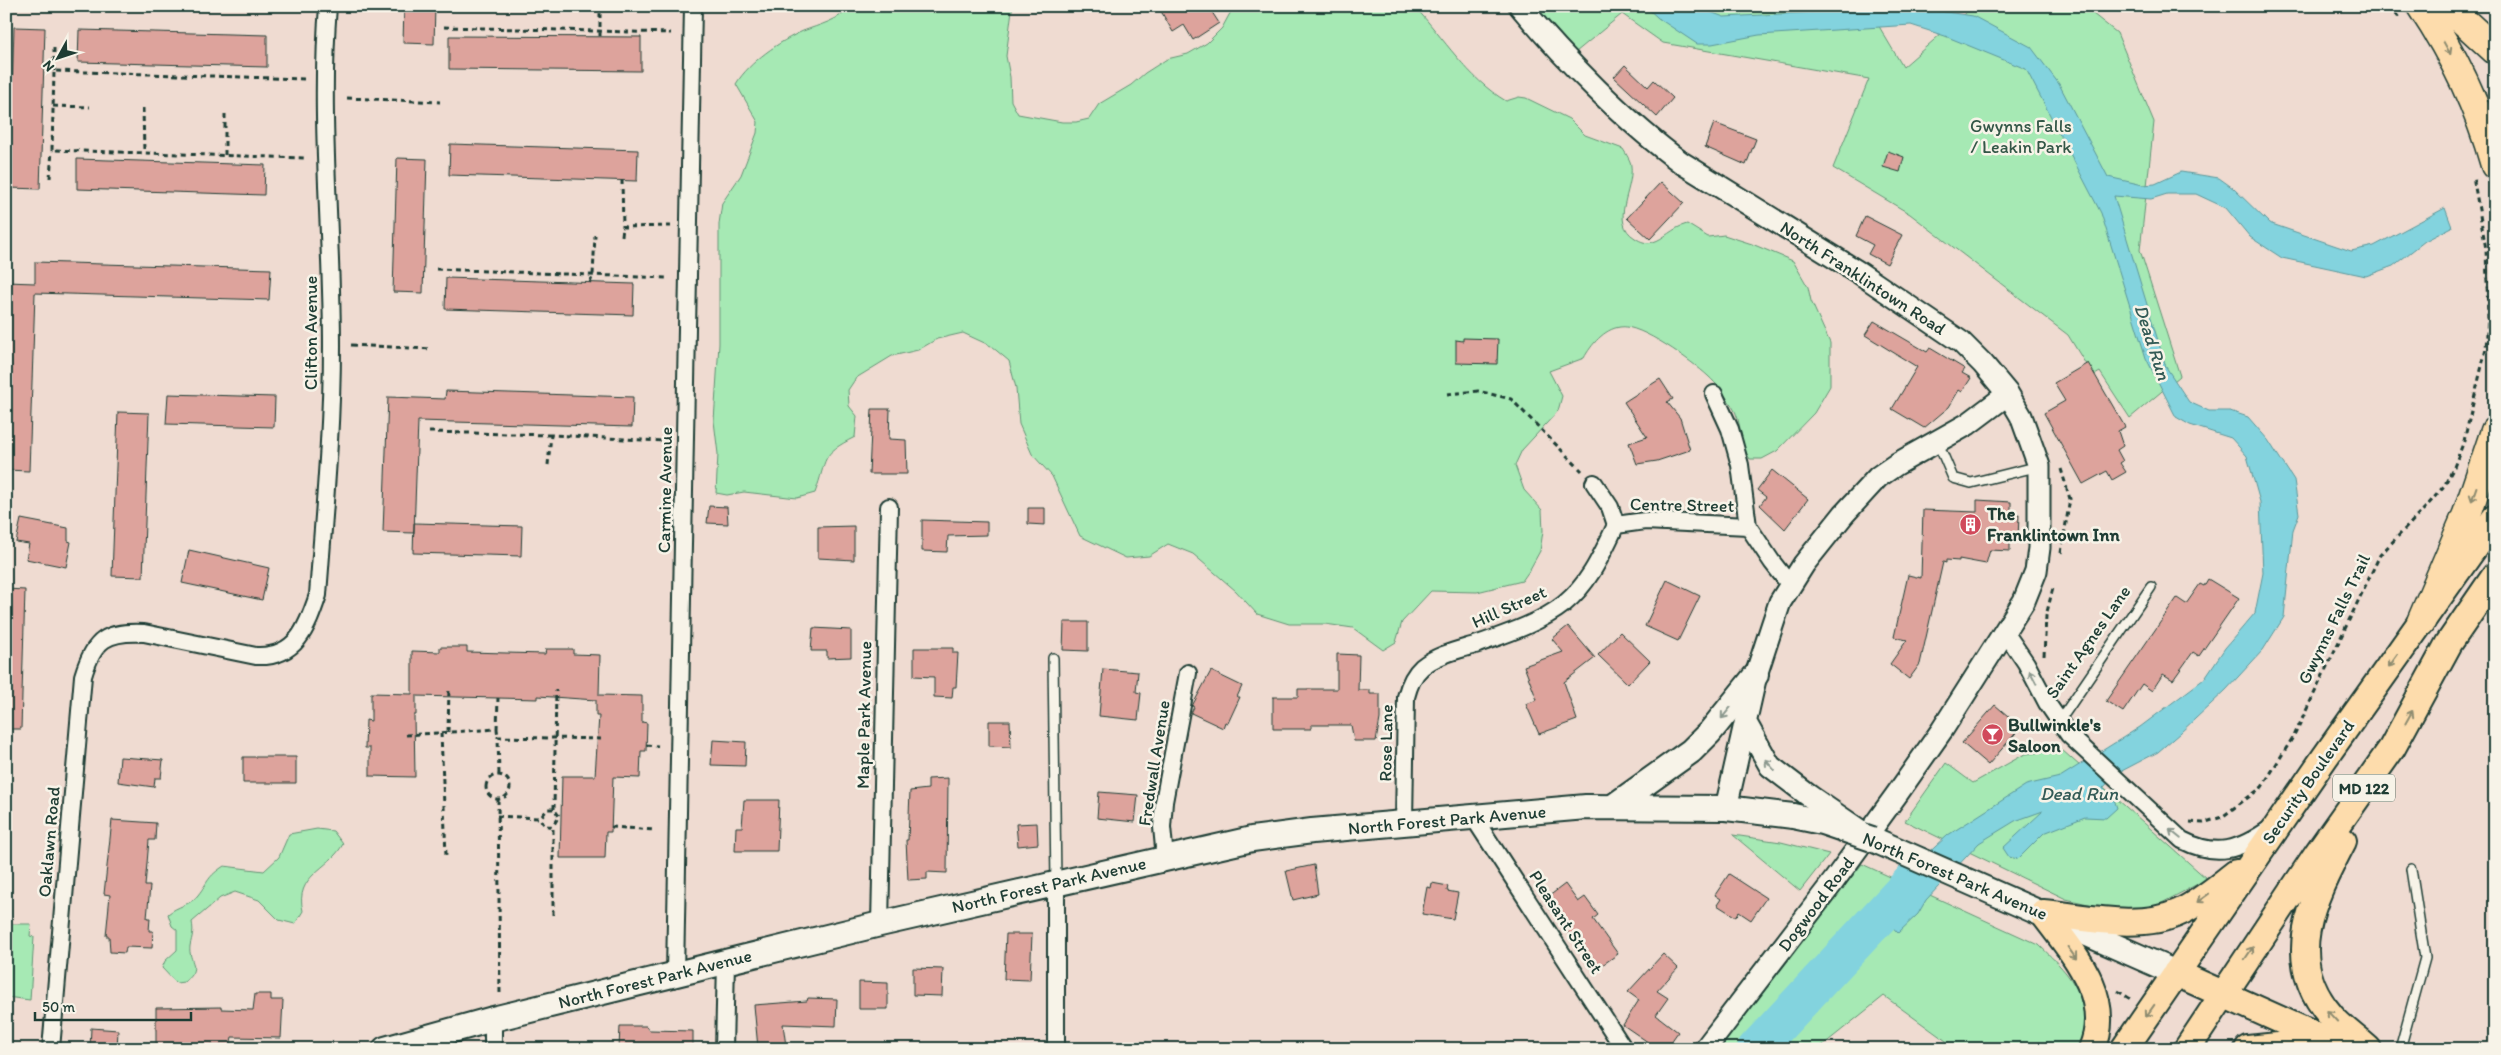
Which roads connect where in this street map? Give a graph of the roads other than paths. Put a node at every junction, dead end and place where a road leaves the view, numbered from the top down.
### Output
1 (328, 6) edge
2 (693, 6) edge
3 (1520, 6) edge
4 (2446, 6) edge
5 (2411, 13) edge
6 (2495, 50) edge
7 (2483, 166) edge
8 (1714, 394) dead end
9 (2008, 394) junction
10 (2495, 431) edge
11 (1938, 443) junction
12 (2039, 466) junction
13 (1594, 483) road end
14 (889, 507) dead end
15 (2495, 518) edge
16 (1616, 525) junction
17 (1748, 526) junction
18 (2495, 576) edge
19 (1790, 585) junction
20 (2151, 587) dead end
21 (2421, 622) junction
22 (2005, 632) junction
23 (99, 642) joint
24 (1053, 658) dead end
25 (1421, 668) joint
26 (1188, 674) dead end
27 (1756, 675) junction
28 (2061, 716) junction
29 (1746, 723) junction
30 (2392, 748) junction
31 (1614, 806) junction
32 (1726, 808) junction
33 (1474, 818) junction
34 (2281, 821) junction
35 (1404, 823) junction
36 (1872, 839) junction
37 (1165, 858) junction
38 (2256, 858) junction
39 (2411, 869) dead end
40 (1056, 883) junction
41 (2032, 908) junction
42 (880, 924) junction
43 (726, 962) junction
44 (2176, 973) junction
45 (675, 974) junction
46 (2222, 993) junction
47 (497, 1011) junction
48 (2336, 1045) edge
49 (51, 1049) edge
50 (385, 1049) edge
51 (493, 1049) edge
52 (724, 1049) edge
53 (1056, 1049) edge
54 (1624, 1049) edge
55 (1705, 1049) edge
56 (2092, 1049) edge
57 (2124, 1049) edge
58 (2187, 1049) edge
59 (2248, 1049) edge
60 (2368, 1049) edge
61 (2400, 1049) edge

1 - 23 street, Clifton Avenue
2 - 45 street, Carmine Avenue
3 - 9 street, North Franklintown Road
4 - 6 highway
5 -> 7 highway
8 - 17 street
9 - 11 street
9 - 12 street, North Franklintown Road
10 -> 21 highway
11 - 12 lane
11 - 19 street
12 - 22 street, North Franklintown Road
13 - 16 street
14 - 42 street, Maple Park Avenue
15 - 21 main road, Security Boulevard / MD 122
16 - 17 street, Centre Street
16 - 25 street, Hill Street
17 - 19 street
30 -> 18 main road, MD 122
19 - 27 street
20 - 28 lane, Saint Agnes Lane
21 -> 34 main road, Security Boulevard / MD 122
28 -> 22 street
22 - 55 street, Dogwood Road
23 - 49 street, Oaklawn Road
24 - 40 lane
25 - 35 street, Rose Lane
26 - 37 street, Fredwall Avenue
27 - 29 street
27 -> 31 main road
34 -> 28 street
29 - 32 street
36 -> 29 street, bridge
46 -> 30 main road, MD 122
60 -> 30 main road
31 - 32 main road, North Forest Park Avenue
31 - 33 main road, North Forest Park Avenue
32 - 36 main road, North Forest Park Avenue, bridge
33 - 35 main road, North Forest Park Avenue
33 - 54 street, Pleasant Street
34 - 38 main road, Security Boulevard / MD 122
35 - 37 main road, North Forest Park Avenue
36 - 41 main road, North Forest Park Avenue
37 - 40 main road, North Forest Park Avenue
38 -> 41 main road
38 - 44 main road, Security Boulevard / MD 122
39 - 61 lane
40 - 42 main road, North Forest Park Avenue
40 - 53 street
41 - 44 main road, North Forest Park Avenue
41 -> 56 main road
42 - 43 main road, North Forest Park Avenue
43 - 45 main road, North Forest Park Avenue
43 - 52 street
44 - 46 main road
44 -> 57 main road, Security Boulevard / MD 122
45 - 47 main road, North Forest Park Avenue
46 - 48 main road
46 - 58 main road, MD 122
47 - 50 main road, North Forest Park Avenue
47 - 51 street
48 - 59 main road

